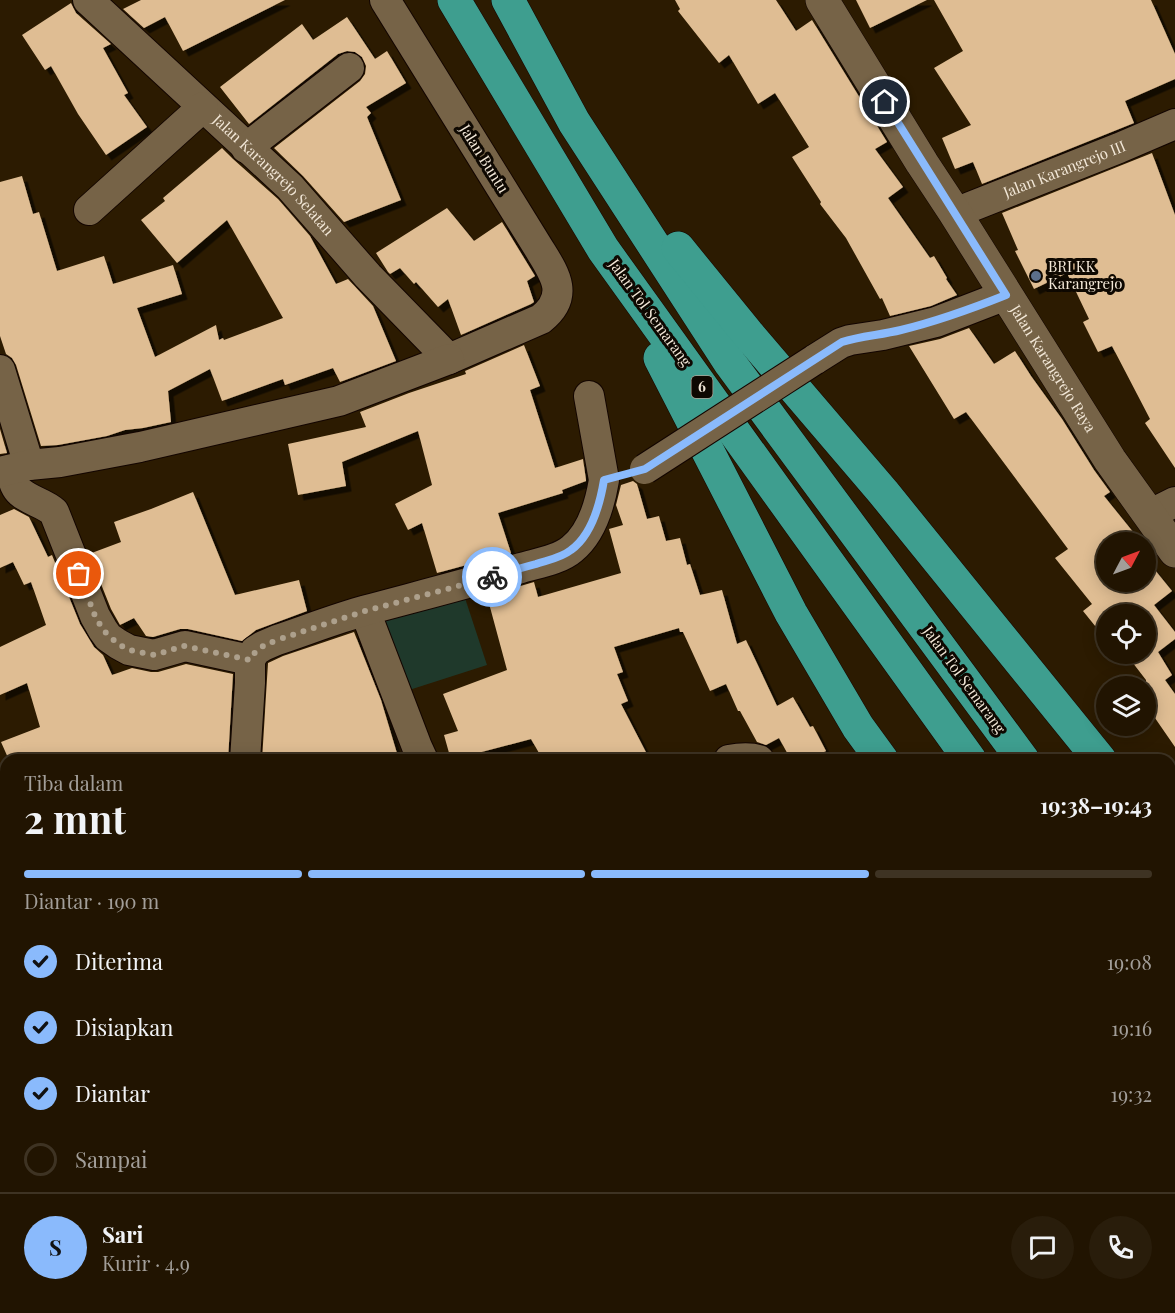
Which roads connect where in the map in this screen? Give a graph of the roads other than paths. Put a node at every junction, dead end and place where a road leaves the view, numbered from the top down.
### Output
1 (88, 0) edge
2 (386, 0) edge
3 (454, 0) edge
4 (508, 0) edge
5 (822, 0) edge
6 (349, 68) dead end
7 (202, 106) junction
8 (574, 122) junction
9 (1175, 124) edge
10 (246, 148) junction
11 (89, 210) dead end
12 (955, 213) junction
13 (603, 249) junction
14 (1006, 295) junction
15 (449, 359) junction
16 (0, 370) edge
17 (589, 396) dead end
18 (13, 469) edge
19 (604, 480) junction
20 (1162, 508) edge
21 (1175, 551) edge
22 (365, 611) junction
23 (250, 660) junction
24 (245, 754) edge
25 (420, 754) edge
26 (878, 754) edge
27 (966, 754) edge
28 (1019, 754) edge
29 (1095, 754) edge

1 - 7 street, Jalan Karangrejo Selatan
2 - 15 street, Jalan Buntu
3 - 13 highway, Jalan Tol Semarang / 6
4 - 8 highway, Jalan Tol Semarang / 6
5 - 12 main road, Jalan Karangrejo Raya
6 - 10 street
7 - 10 street, Jalan Karangrejo Selatan
7 - 11 street
8 - 28 highway, Jalan Tol Semarang / 6
8 - 29 highway
9 - 12 street, Jalan Karangrejo III
10 - 15 street, Jalan Karangrejo Selatan
12 - 14 main road, Jalan Karangrejo Raya
13 - 26 highway
13 - 27 highway, Jalan Tol Semarang / 6
14 - 19 street, bridge
14 - 20 main road, Jalan Karangrejo Raya
15 - 18 street
16 - 18 street
17 - 19 street
18 - 23 street
19 - 22 street
20 - 21 main road, Jalan Karangrejo Raya
22 - 23 street
22 - 25 street
23 - 24 street

